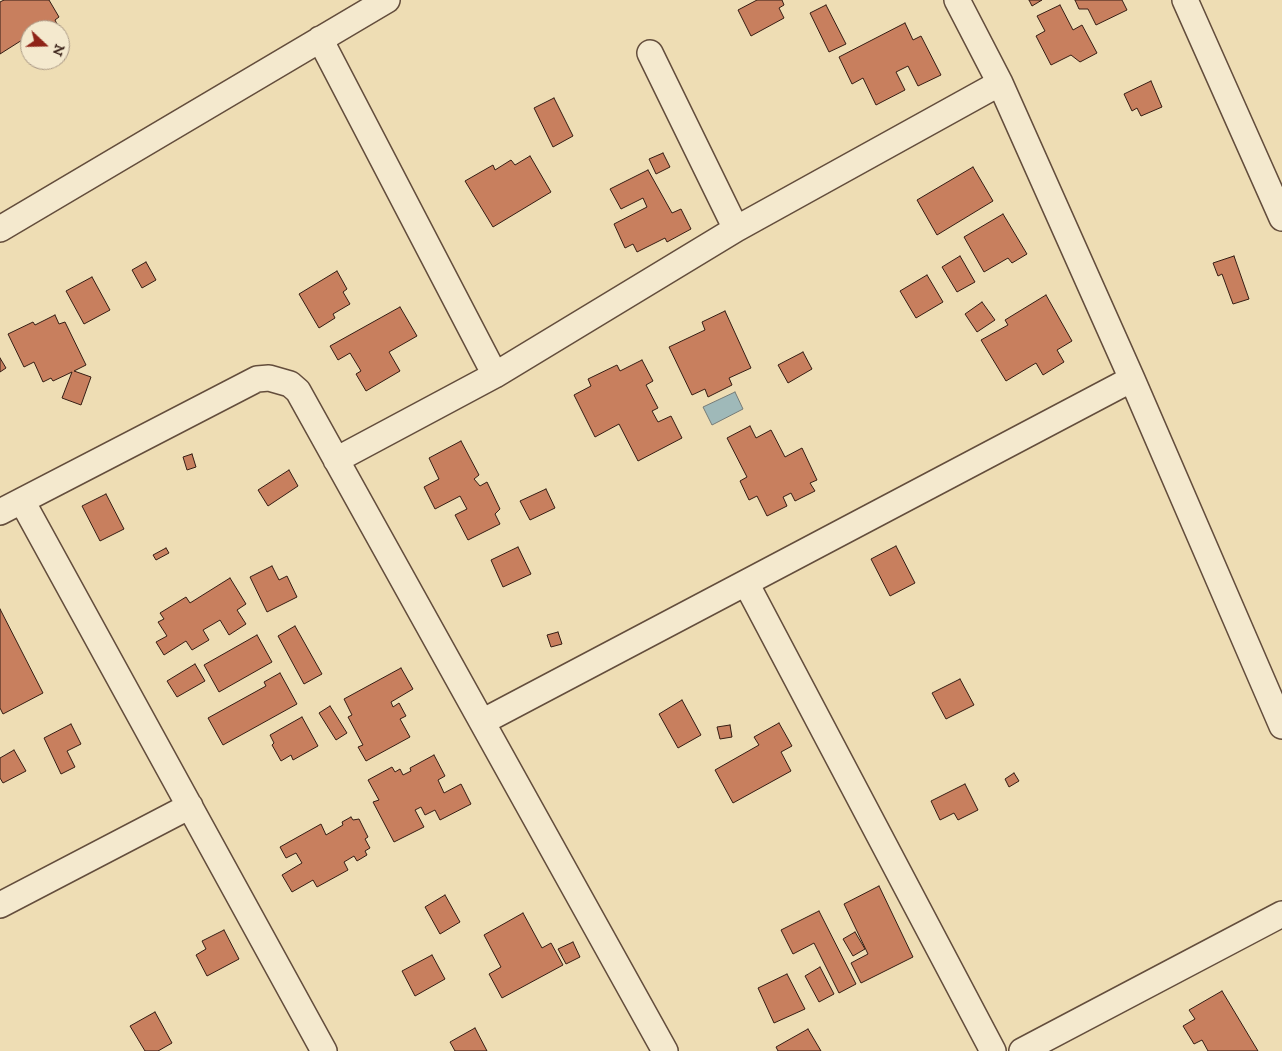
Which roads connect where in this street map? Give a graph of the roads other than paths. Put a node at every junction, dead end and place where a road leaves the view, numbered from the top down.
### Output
1 (387, 0) edge
2 (957, 0) edge
3 (1185, 0) edge
4 (320, 39) junction
5 (650, 53) dead end
6 (1000, 83) junction
7 (1282, 218) edge
8 (2, 224) edge
9 (736, 229) junction
10 (495, 375) junction
11 (1132, 379) junction
12 (336, 460) junction
13 (22, 501) junction
14 (0, 512) edge
15 (746, 583) junction
16 (482, 722) junction
17 (1282, 726) edge
18 (190, 806) junction
19 (0, 906) edge
20 (1282, 914) edge
21 (324, 1051) edge
22 (665, 1051) edge
23 (993, 1051) edge
24 (1022, 1051) edge

1 - 4 street
2 - 6 street
3 - 7 street
4 - 8 street
4 - 10 street
5 - 9 street
6 - 9 street
6 - 11 street
9 - 10 street
10 - 12 street
11 - 15 street
11 - 17 street
12 - 13 street
12 - 16 street
13 - 14 street
13 - 18 street
15 - 16 street
15 - 23 street
16 - 22 street
18 - 19 street
18 - 21 street
20 - 24 street

